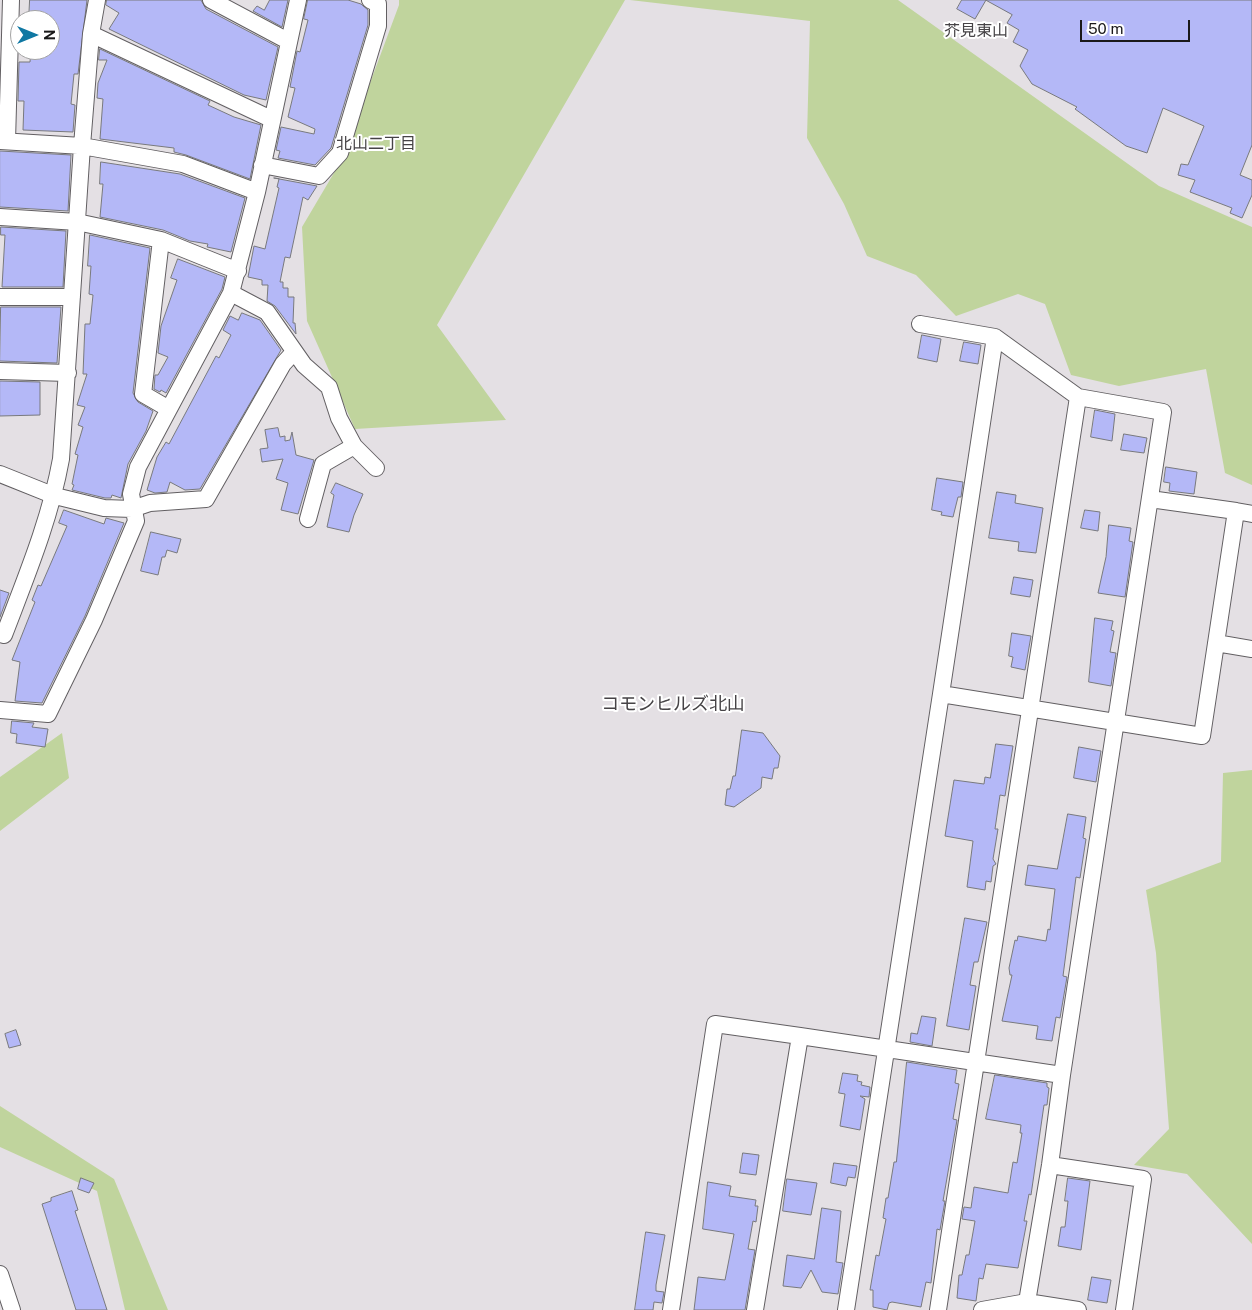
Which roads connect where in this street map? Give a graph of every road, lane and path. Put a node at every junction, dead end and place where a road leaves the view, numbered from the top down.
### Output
1 (12, 0) edge
2 (97, 0) edge
3 (211, 0) edge
4 (298, 0) edge
5 (370, 0) edge
6 (91, 34) junction
7 (288, 41) junction
8 (271, 119) junction
9 (3, 141) edge
10 (82, 146) junction
11 (262, 164) junction
12 (257, 192) junction
13 (0, 217) edge
14 (77, 222) junction
15 (161, 240) junction
16 (238, 271) junction
17 (232, 293) junction
18 (0, 297) edge
19 (72, 298) junction
20 (920, 324) dead end
21 (995, 338) junction
22 (294, 352) junction
23 (0, 372) edge
24 (68, 374) junction
25 (1078, 397) junction
26 (170, 409) junction
27 (354, 446) junction
28 (376, 468) dead end
29 (0, 474) edge
30 (55, 496) junction
31 (1150, 500) junction
32 (132, 509) junction
33 (1244, 513) edge
34 (308, 519) dead end
35 (0, 634) edge
36 (1216, 643) junction
37 (1252, 649) edge
38 (941, 694) junction
39 (1030, 709) junction
40 (0, 711) edge
41 (1116, 723) junction
42 (800, 1036) junction
43 (885, 1049) junction
44 (976, 1062) junction
45 (1062, 1075) junction
46 (1050, 1165) junction
47 (0, 1274) edge
48 (1025, 1306) edge
49 (12, 1310) edge
50 (671, 1310) edge
51 (755, 1310) edge
52 (846, 1310) edge
53 (938, 1310) edge
54 (982, 1310) edge
55 (1078, 1310) edge
56 (1124, 1310) edge

1 - 9 street
2 - 6 street
3 - 7 street
4 - 7 street
5 - 11 street
6 - 8 street
6 - 10 street
7 - 8 street
8 - 11 street
9 - 10 street
10 - 12 street
10 - 14 street
11 - 12 street
12 - 16 street
13 - 14 street
14 - 15 street
14 - 19 street
15 - 16 street
15 - 26 street
16 - 17 street
17 - 22 street
17 - 26 street
18 - 19 street
19 - 24 street
20 - 21 street
21 - 25 street
21 - 38 street
22 - 27 street
22 - 32 street
23 - 24 street
24 - 30 street
25 - 31 street
25 - 39 street
26 - 32 street
27 - 28 street
27 - 34 street
29 - 30 street
30 - 32 street
30 - 35 street
31 - 33 street
31 - 41 street
32 - 40 street
33 - 36 street
36 - 37 street
36 - 41 street
38 - 39 street
38 - 43 street
39 - 41 street
39 - 44 street
41 - 45 street
42 - 43 street
42 - 50 street
42 - 51 street
43 - 44 street
43 - 52 street
44 - 45 street
44 - 53 street
45 - 46 street
46 - 48 street
46 - 56 street
47 - 49 street
48 - 54 street
48 - 55 street

